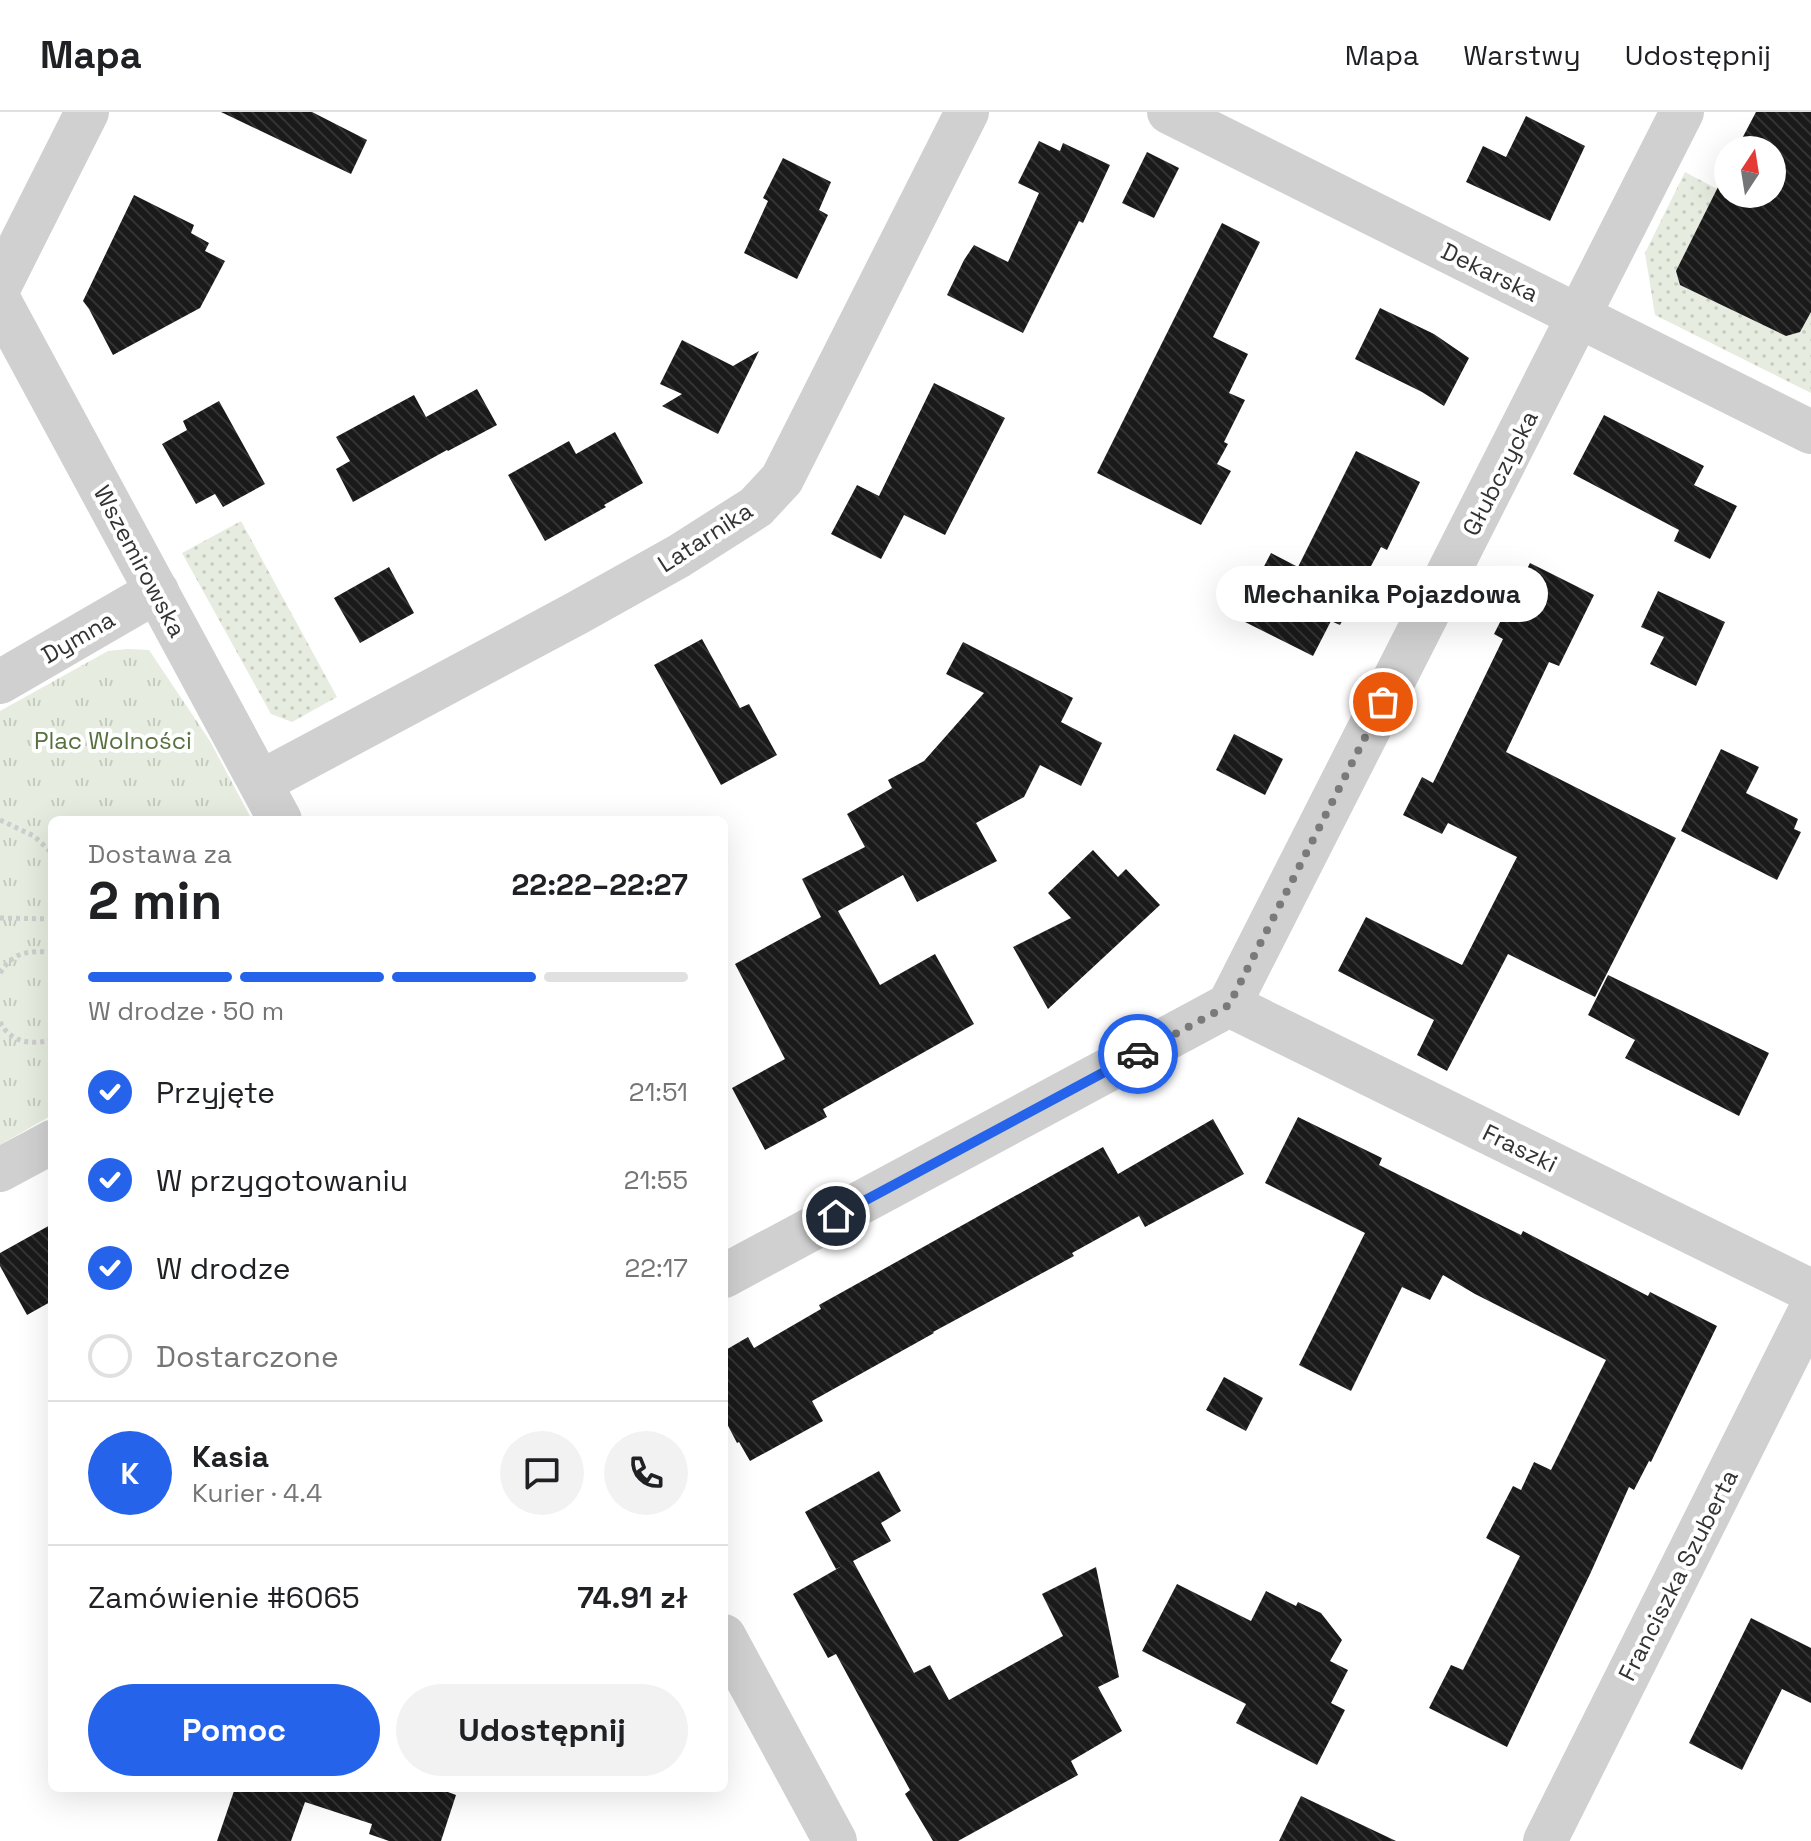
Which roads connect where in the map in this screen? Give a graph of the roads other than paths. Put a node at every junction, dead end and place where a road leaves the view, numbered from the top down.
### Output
1 (87, 112) edge
2 (967, 112) edge
3 (1169, 112) edge
4 (1682, 112) edge
5 (0, 285) edge
6 (0, 302) edge
7 (1580, 317) junction
8 (1811, 432) edge
9 (157, 591) junction
10 (0, 682) edge
11 (270, 801) edge
12 (1229, 1005) junction
13 (48, 1144) edge
14 (0, 1170) edge
15 (728, 1274) edge
16 (1811, 1291) edge
17 (1811, 1309) edge
18 (728, 1643) edge
19 (835, 1841) edge
20 (1545, 1841) edge

1 - 5 street
2 - 11 street, Latarnika
3 - 7 street, Dekarska
4 - 7 street, Głubczycka
6 - 9 street, Wszemirowska
7 - 8 street, Dekarska
7 - 12 street, Głubczycka
9 - 10 street, Dymna
9 - 11 street, Wszemirowska
12 - 15 street
12 - 16 street, Fraszki
13 - 14 street
17 - 20 street, Franciszka Szuberta
18 - 19 street

